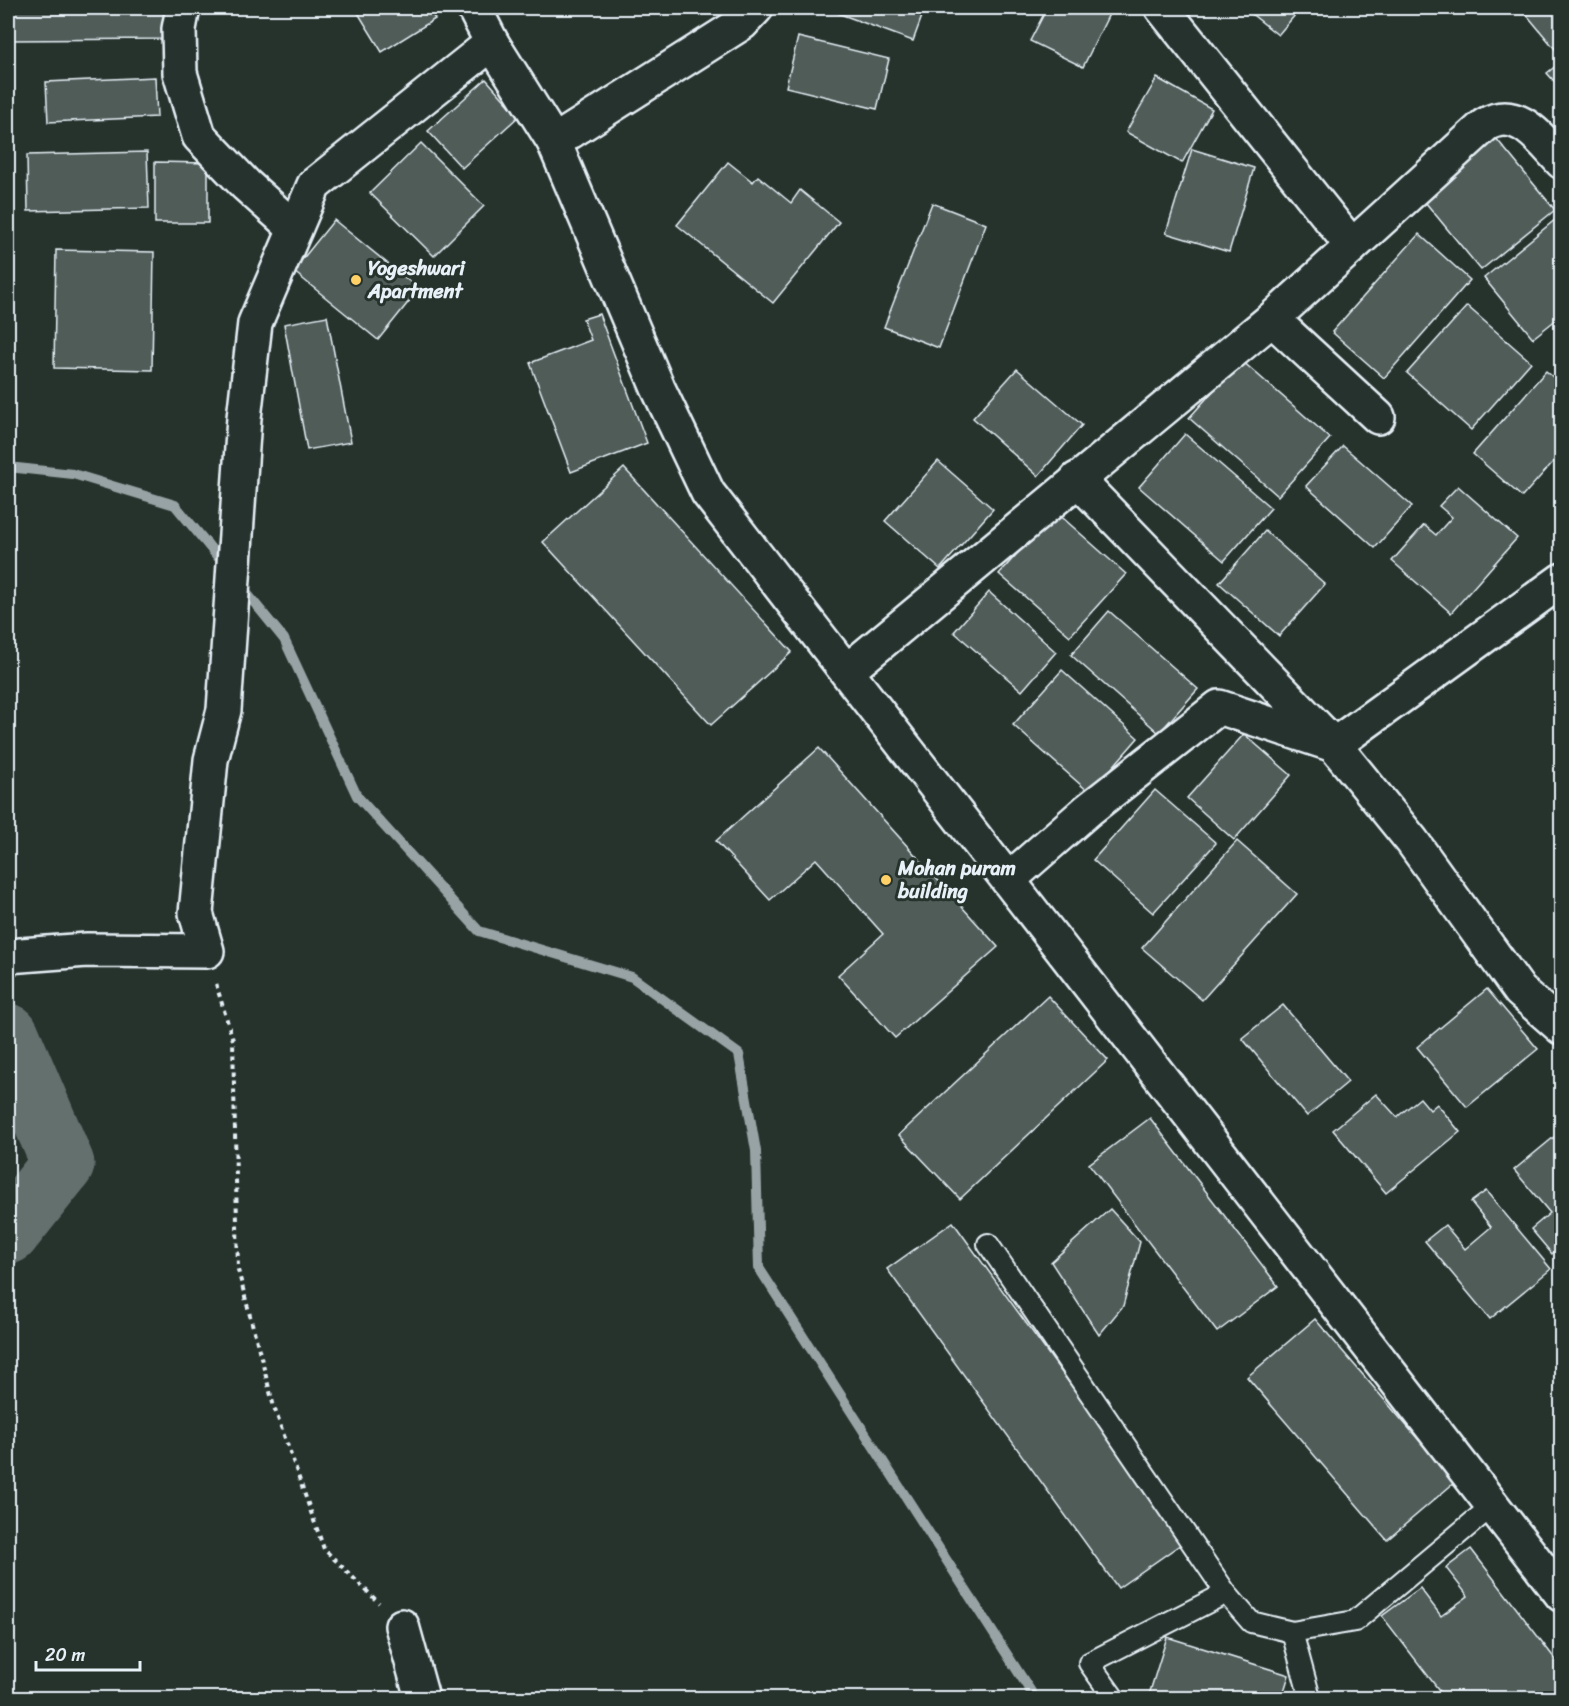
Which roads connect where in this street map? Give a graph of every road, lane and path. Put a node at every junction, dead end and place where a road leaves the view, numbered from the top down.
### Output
1 (183, 8) edge
2 (474, 8) edge
3 (756, 8) edge
4 (1162, 8) edge
5 (492, 43) junction
6 (554, 142) junction
7 (1562, 162) edge
8 (295, 229) junction
9 (1352, 246) junction
10 (1272, 319) junction
11 (1378, 417) dead end
12 (1077, 479) junction
13 (1562, 580) edge
14 (847, 670) junction
15 (1334, 745) junction
16 (1008, 880) junction
17 (207, 951) junction
18 (8, 956) edge
19 (1562, 1028) edge
20 (988, 1244) dead end
21 (1492, 1506) junction
22 (1226, 1593) junction
23 (1562, 1595) edge
24 (402, 1626) joint
25 (1292, 1632) junction
26 (422, 1698) edge
27 (1114, 1698) edge
28 (1310, 1698) edge

1 - 8 street
2 - 5 street
3 - 6 street
4 - 9 street
5 - 6 street
5 - 8 street
6 - 14 street
7 - 9 street
8 - 17 street
9 - 10 street
10 - 11 street
10 - 12 street
12 - 14 street
12 - 15 street
13 - 15 street
14 - 16 street
15 - 16 street
15 - 19 street
16 - 21 street
17 - 18 street
17 - 24 path
20 - 22 lane
21 - 23 street
21 - 25 lane
22 - 25 lane
22 - 27 lane
24 - 26 street
25 - 28 lane

